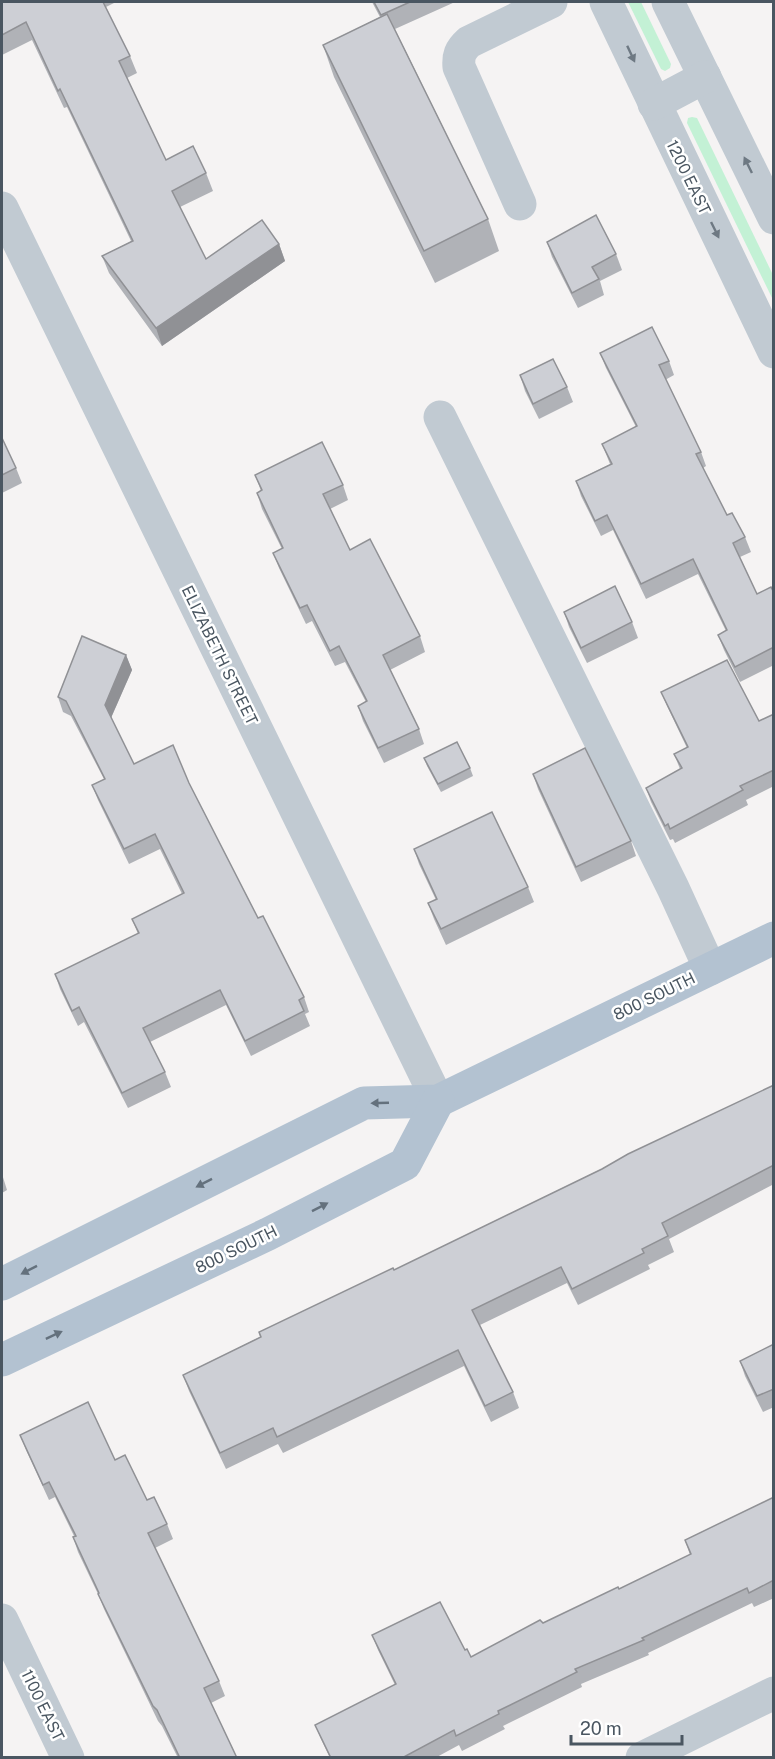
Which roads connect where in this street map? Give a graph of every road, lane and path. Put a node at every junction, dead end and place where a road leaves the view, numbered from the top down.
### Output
1 (551, 2) edge
2 (606, 2) edge
3 (669, 2) edge
4 (705, 77) junction
5 (654, 104) junction
6 (520, 204) dead end
7 (2, 208) edge
8 (774, 218) edge
9 (774, 352) edge
10 (440, 417) dead end
11 (774, 939) edge
12 (710, 969) junction
13 (438, 1101) junction
14 (2, 1284) edge
15 (2, 1360) edge
16 (2, 1620) edge
17 (774, 1693) edge
18 (68, 1758) edge
19 (642, 1758) edge

1 - 6 street
2 -> 5 street, 1200 EAST
3 - 4 street
4 - 5 street
8 -> 4 street
5 -> 9 street, 1200 EAST
7 - 13 street, ELIZABETH STREET
10 - 12 street
11 - 12 main road, 800 SOUTH
12 - 13 main road, 800 SOUTH
13 -> 14 main road, 800 SOUTH
15 -> 13 main road, 800 SOUTH
16 - 18 street, 1100 EAST
17 - 19 street

